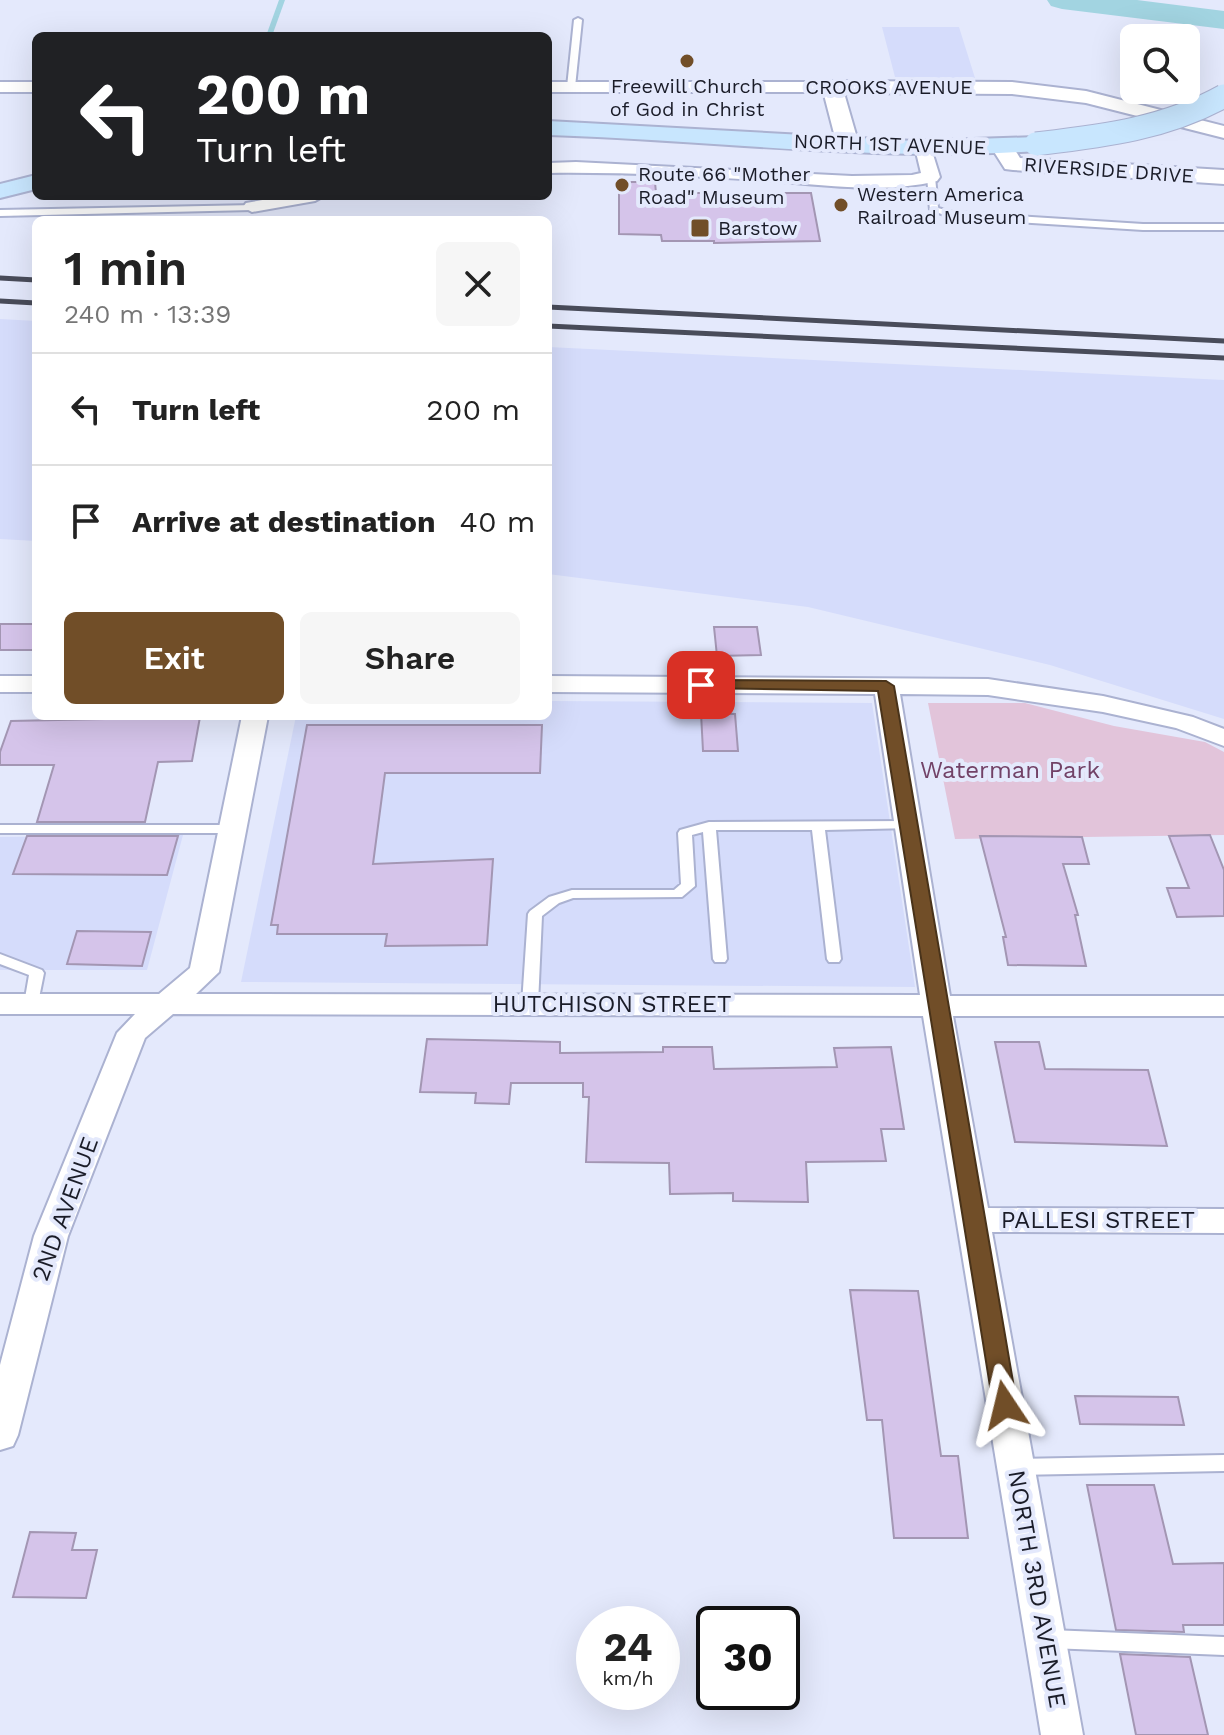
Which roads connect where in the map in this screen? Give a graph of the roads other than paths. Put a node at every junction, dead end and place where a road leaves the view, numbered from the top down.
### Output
1 (578, 20) dead end
2 (0, 87) edge
3 (32, 87) edge
4 (552, 87) edge
5 (571, 87) junction
6 (832, 87) junction
7 (1224, 96) edge
8 (552, 128) edge
9 (1224, 132) edge
10 (848, 145) junction
11 (1002, 147) junction
12 (923, 148) junction
13 (552, 168) edge
14 (931, 177) junction
15 (1224, 177) edge
16 (32, 183) edge
17 (0, 191) edge
18 (300, 200) edge
19 (0, 213) edge
20 (247, 214) edge
21 (1224, 227) edge
22 (0, 684) edge
23 (32, 684) edge
24 (552, 684) edge
25 (886, 686) junction
26 (254, 720) edge
27 (1224, 738) edge
28 (818, 825) junction
29 (908, 825) junction
30 (709, 826) junction
31 (0, 829) edge
32 (233, 829) junction
33 (0, 959) edge
34 (720, 959) dead end
35 (834, 959) dead end
36 (0, 1004) edge
37 (32, 1004) junction
38 (169, 1004) junction
39 (530, 1004) junction
40 (936, 1004) junction
41 (1224, 1006) edge
42 (972, 1220) junction
43 (1224, 1221) edge
44 (0, 1435) edge
45 (1224, 1463) edge
46 (1016, 1467) junction
47 (1045, 1639) junction
48 (1224, 1646) edge
49 (1062, 1735) edge

1 - 5 lane
2 - 3 street
4 - 5 street, CROOKS AVENUE
5 - 6 street, CROOKS AVENUE
6 - 9 street, CROOKS AVENUE
6 - 10 street
7 - 11 main road, NORTH 1ST AVENUE, bridge
8 - 10 main road, NORTH 1ST AVENUE
10 - 12 main road, NORTH 1ST AVENUE
11 - 12 main road, NORTH 1ST AVENUE
11 - 15 street, RIVERSIDE DRIVE
12 - 14 street
13 - 14 street
14 - 21 lane
16 - 17 main road
18 - 20 street
19 - 20 lane
22 - 23 street
24 - 25 street
25 - 27 street
25 - 29 street, NORTH 3RD AVENUE
26 - 32 street, 2ND AVENUE
28 - 29 lane
28 - 30 lane
28 - 35 lane
29 - 40 street, NORTH 3RD AVENUE
30 - 34 lane
30 - 39 lane
31 - 32 lane
32 - 38 street, 2ND AVENUE
33 - 37 lane
36 - 37 street, HUTCHISON STREET
37 - 38 street, HUTCHISON STREET
38 - 39 street, HUTCHISON STREET
38 - 44 street, 2ND AVENUE
39 - 40 street, HUTCHISON STREET
40 - 41 street, HUTCHISON STREET
40 - 42 street, NORTH 3RD AVENUE
42 - 43 street, PALLESI STREET
42 - 46 street, NORTH 3RD AVENUE
45 - 46 lane
46 - 47 street, NORTH 3RD AVENUE
47 - 48 lane
47 - 49 street, NORTH 3RD AVENUE

